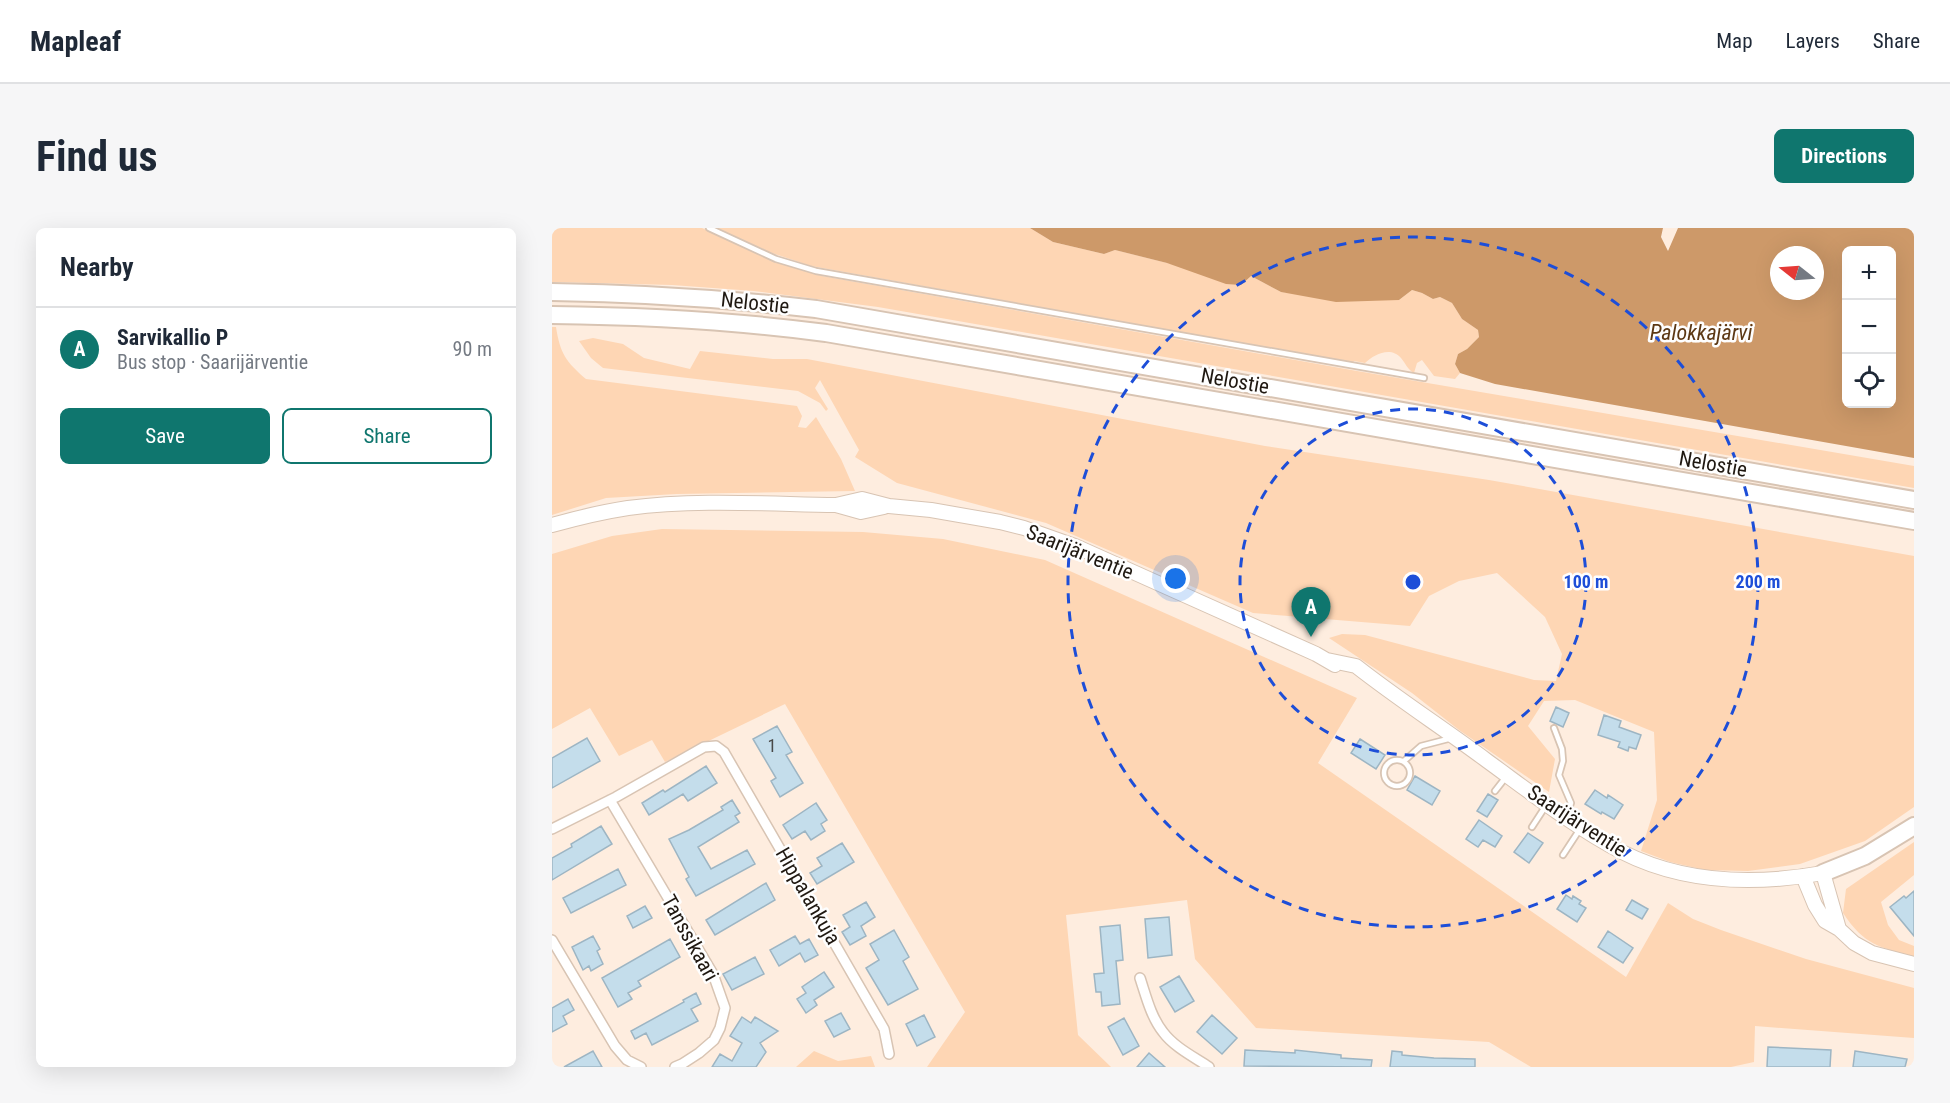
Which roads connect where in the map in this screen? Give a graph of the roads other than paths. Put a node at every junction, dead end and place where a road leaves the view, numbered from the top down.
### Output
1 (709, 228) edge
2 (552, 292) edge
3 (552, 315) edge
4 (1424, 378) dead end
5 (1914, 500) edge
6 (1914, 521) edge
7 (552, 525) edge
8 (1554, 728) dead end
9 (1454, 737) junction
10 (1404, 761) junction
11 (1507, 775) junction
12 (1495, 791) dead end
13 (610, 800) junction
14 (1547, 804) junction
15 (1566, 818) junction
16 (1914, 826) edge
17 (1532, 827) dead end
18 (1581, 828) junction
19 (552, 829) edge
20 (1563, 855) dead end
21 (1824, 873) junction
22 (1803, 876) junction
23 (1839, 929) junction
24 (553, 943) edge
25 (1914, 964) edge
26 (1140, 978) dead end
27 (889, 1054) dead end
28 (640, 1067) edge
29 (675, 1067) edge
30 (1209, 1067) edge

1 - 4 lane
2 - 5 highway, Nelostie
3 - 6 highway, Nelostie
7 - 9 main road, Saarijärventie
8 - 15 lane
9 - 10 lane
9 - 11 main road, Saarijärventie
10 - 10 lane
11 - 12 lane
11 - 14 main road, Saarijärventie
13 - 19 street
13 - 27 street, Hippalankuja
13 - 29 street, Tanssikaari
14 - 15 main road, Saarijärventie
14 - 17 lane
15 - 18 main road, Saarijärventie
16 - 21 highway
18 - 20 lane
18 - 22 main road, Saarijärventie
21 - 22 main road, Saarijärventie
21 - 23 main road
22 - 23 main road
23 - 25 main road
24 - 28 street
26 - 30 street

